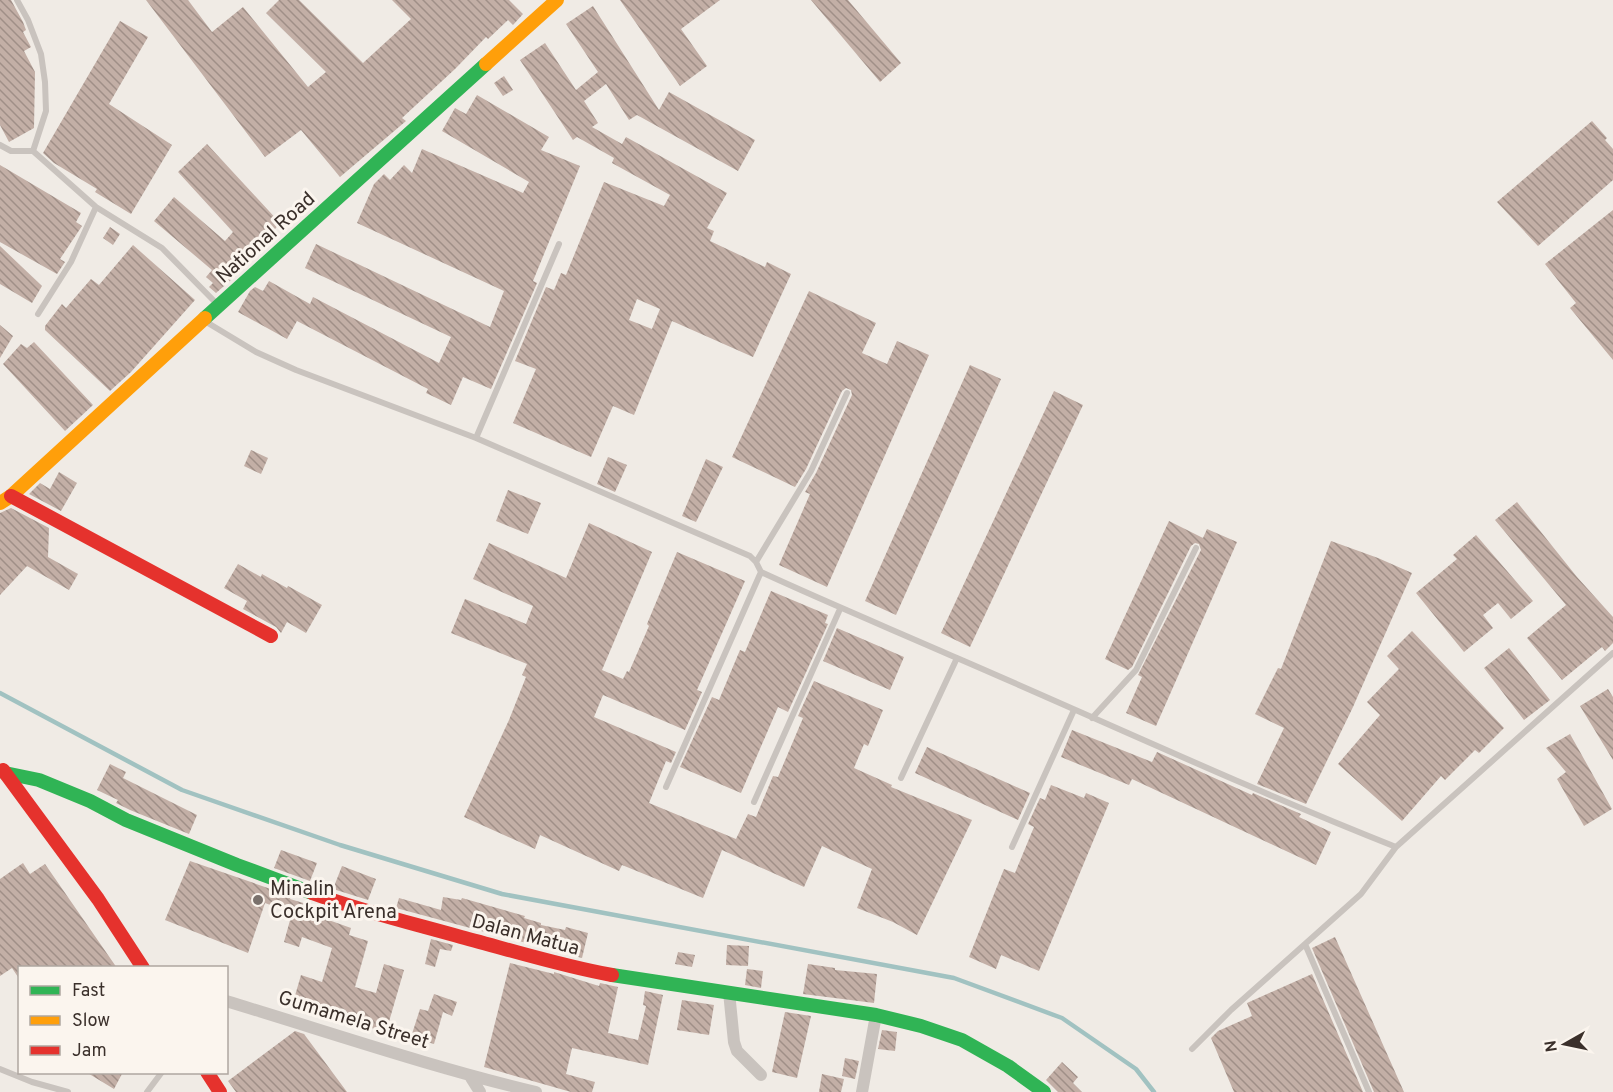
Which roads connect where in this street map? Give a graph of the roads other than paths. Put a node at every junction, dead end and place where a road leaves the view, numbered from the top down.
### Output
1 (17, 0) edge
2 (557, 0) edge
3 (0, 145) edge
4 (33, 151) junction
5 (96, 207) junction
6 (559, 244) dead end
7 (219, 305) junction
8 (38, 314) dead end
9 (203, 320) junction
10 (847, 393) dead end
11 (476, 438) junction
12 (3, 501) edge
13 (1196, 549) dead end
14 (756, 562) junction
15 (761, 572) junction
16 (840, 609) junction
17 (271, 636) dead end
18 (1613, 652) edge
19 (957, 658) junction
20 (1074, 710) junction
21 (1092, 718) junction
22 (3, 770) edge
23 (901, 778) dead end
24 (666, 787) dead end
25 (754, 802) dead end
26 (1012, 847) dead end
27 (1396, 847) junction
28 (1305, 944) junction
29 (142, 966) edge
30 (729, 992) junction
31 (228, 1002) edge
32 (876, 1015) junction
33 (1192, 1049) dead end
34 (0, 1069) edge
35 (160, 1074) edge
36 (208, 1074) edge
37 (761, 1075) dead end
38 (470, 1076) junction
39 (68, 1092) edge
40 (147, 1092) edge
41 (220, 1092) edge
42 (480, 1092) edge
43 (536, 1092) edge
44 (862, 1092) edge
45 (1044, 1092) edge
46 (1369, 1092) edge

1 - 4 lane
2 - 7 street, National Road
3 - 4 lane
4 - 5 lane
5 - 7 lane
5 - 8 lane
6 - 11 lane
7 - 9 street, National Road
9 - 11 lane
9 - 12 street, National Road
10 - 14 lane
11 - 14 lane
12 - 17 street
13 - 21 lane
14 - 15 lane
15 - 16 lane
15 - 24 lane
16 - 19 lane
16 - 25 lane
18 - 27 lane
19 - 20 lane
19 - 23 lane
20 - 21 lane
20 - 26 lane
21 - 27 lane
22 - 29 street
22 - 30 street, Dalan Matua
27 - 28 lane
28 - 33 lane
28 - 46 lane
30 - 32 street, Dalan Matua
30 - 37 street
31 - 38 street, Gumamela Street
32 - 44 street
32 - 45 street, Dalan Matua
34 - 39 lane
35 - 40 lane
36 - 41 street
38 - 42 street
38 - 43 street, Gumamela Street

